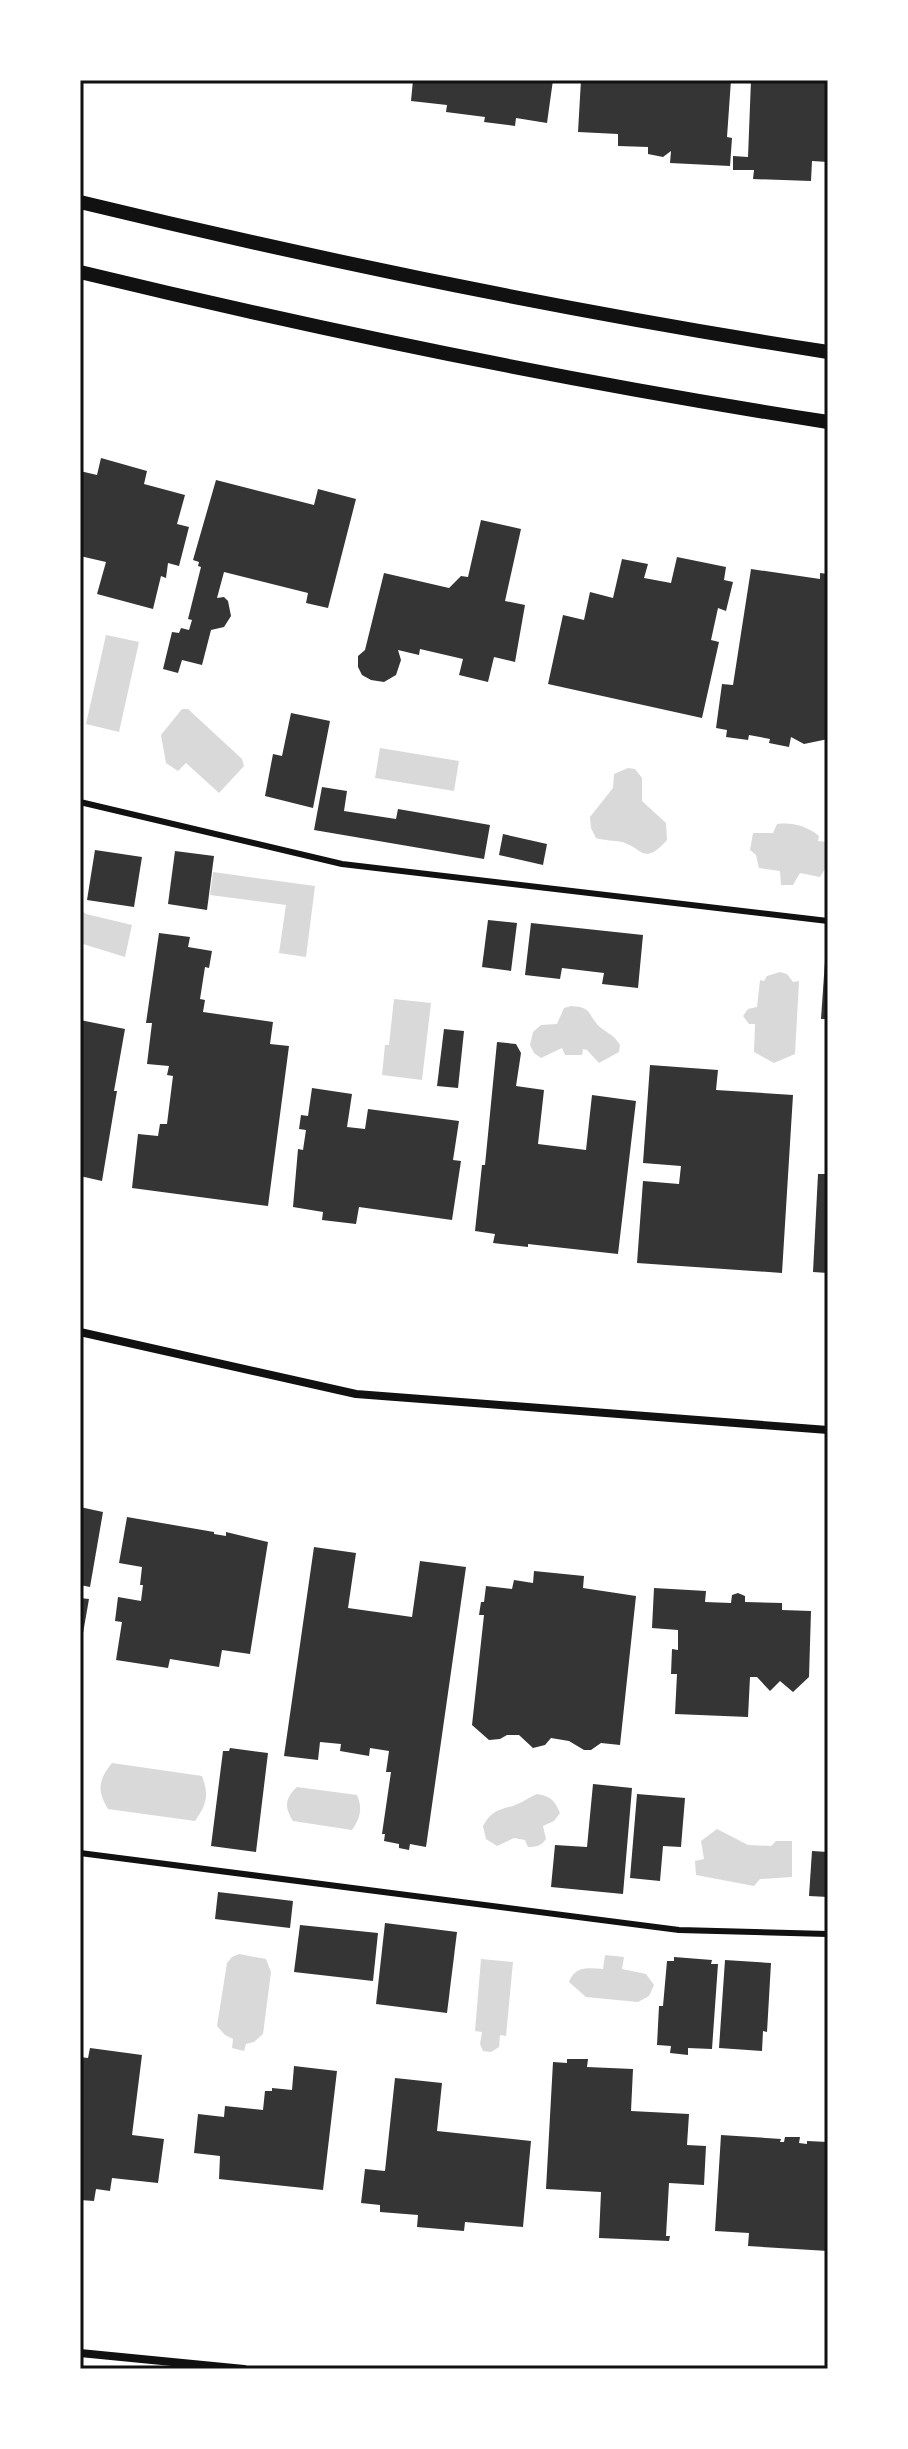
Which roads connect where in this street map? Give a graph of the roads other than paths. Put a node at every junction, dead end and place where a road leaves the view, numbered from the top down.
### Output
1 (80, 202) edge
2 (80, 272) edge
3 (828, 352) edge
4 (828, 422) edge
5 (80, 802) edge
6 (828, 921) edge
7 (80, 1332) edge
8 (828, 1430) edge
9 (80, 1853) edge
10 (828, 1934) edge
11 (80, 2353) edge
12 (244, 2369) edge

1 - 3 street
2 - 4 street
5 - 6 lane
7 - 8 street
9 - 10 lane
11 - 12 street

